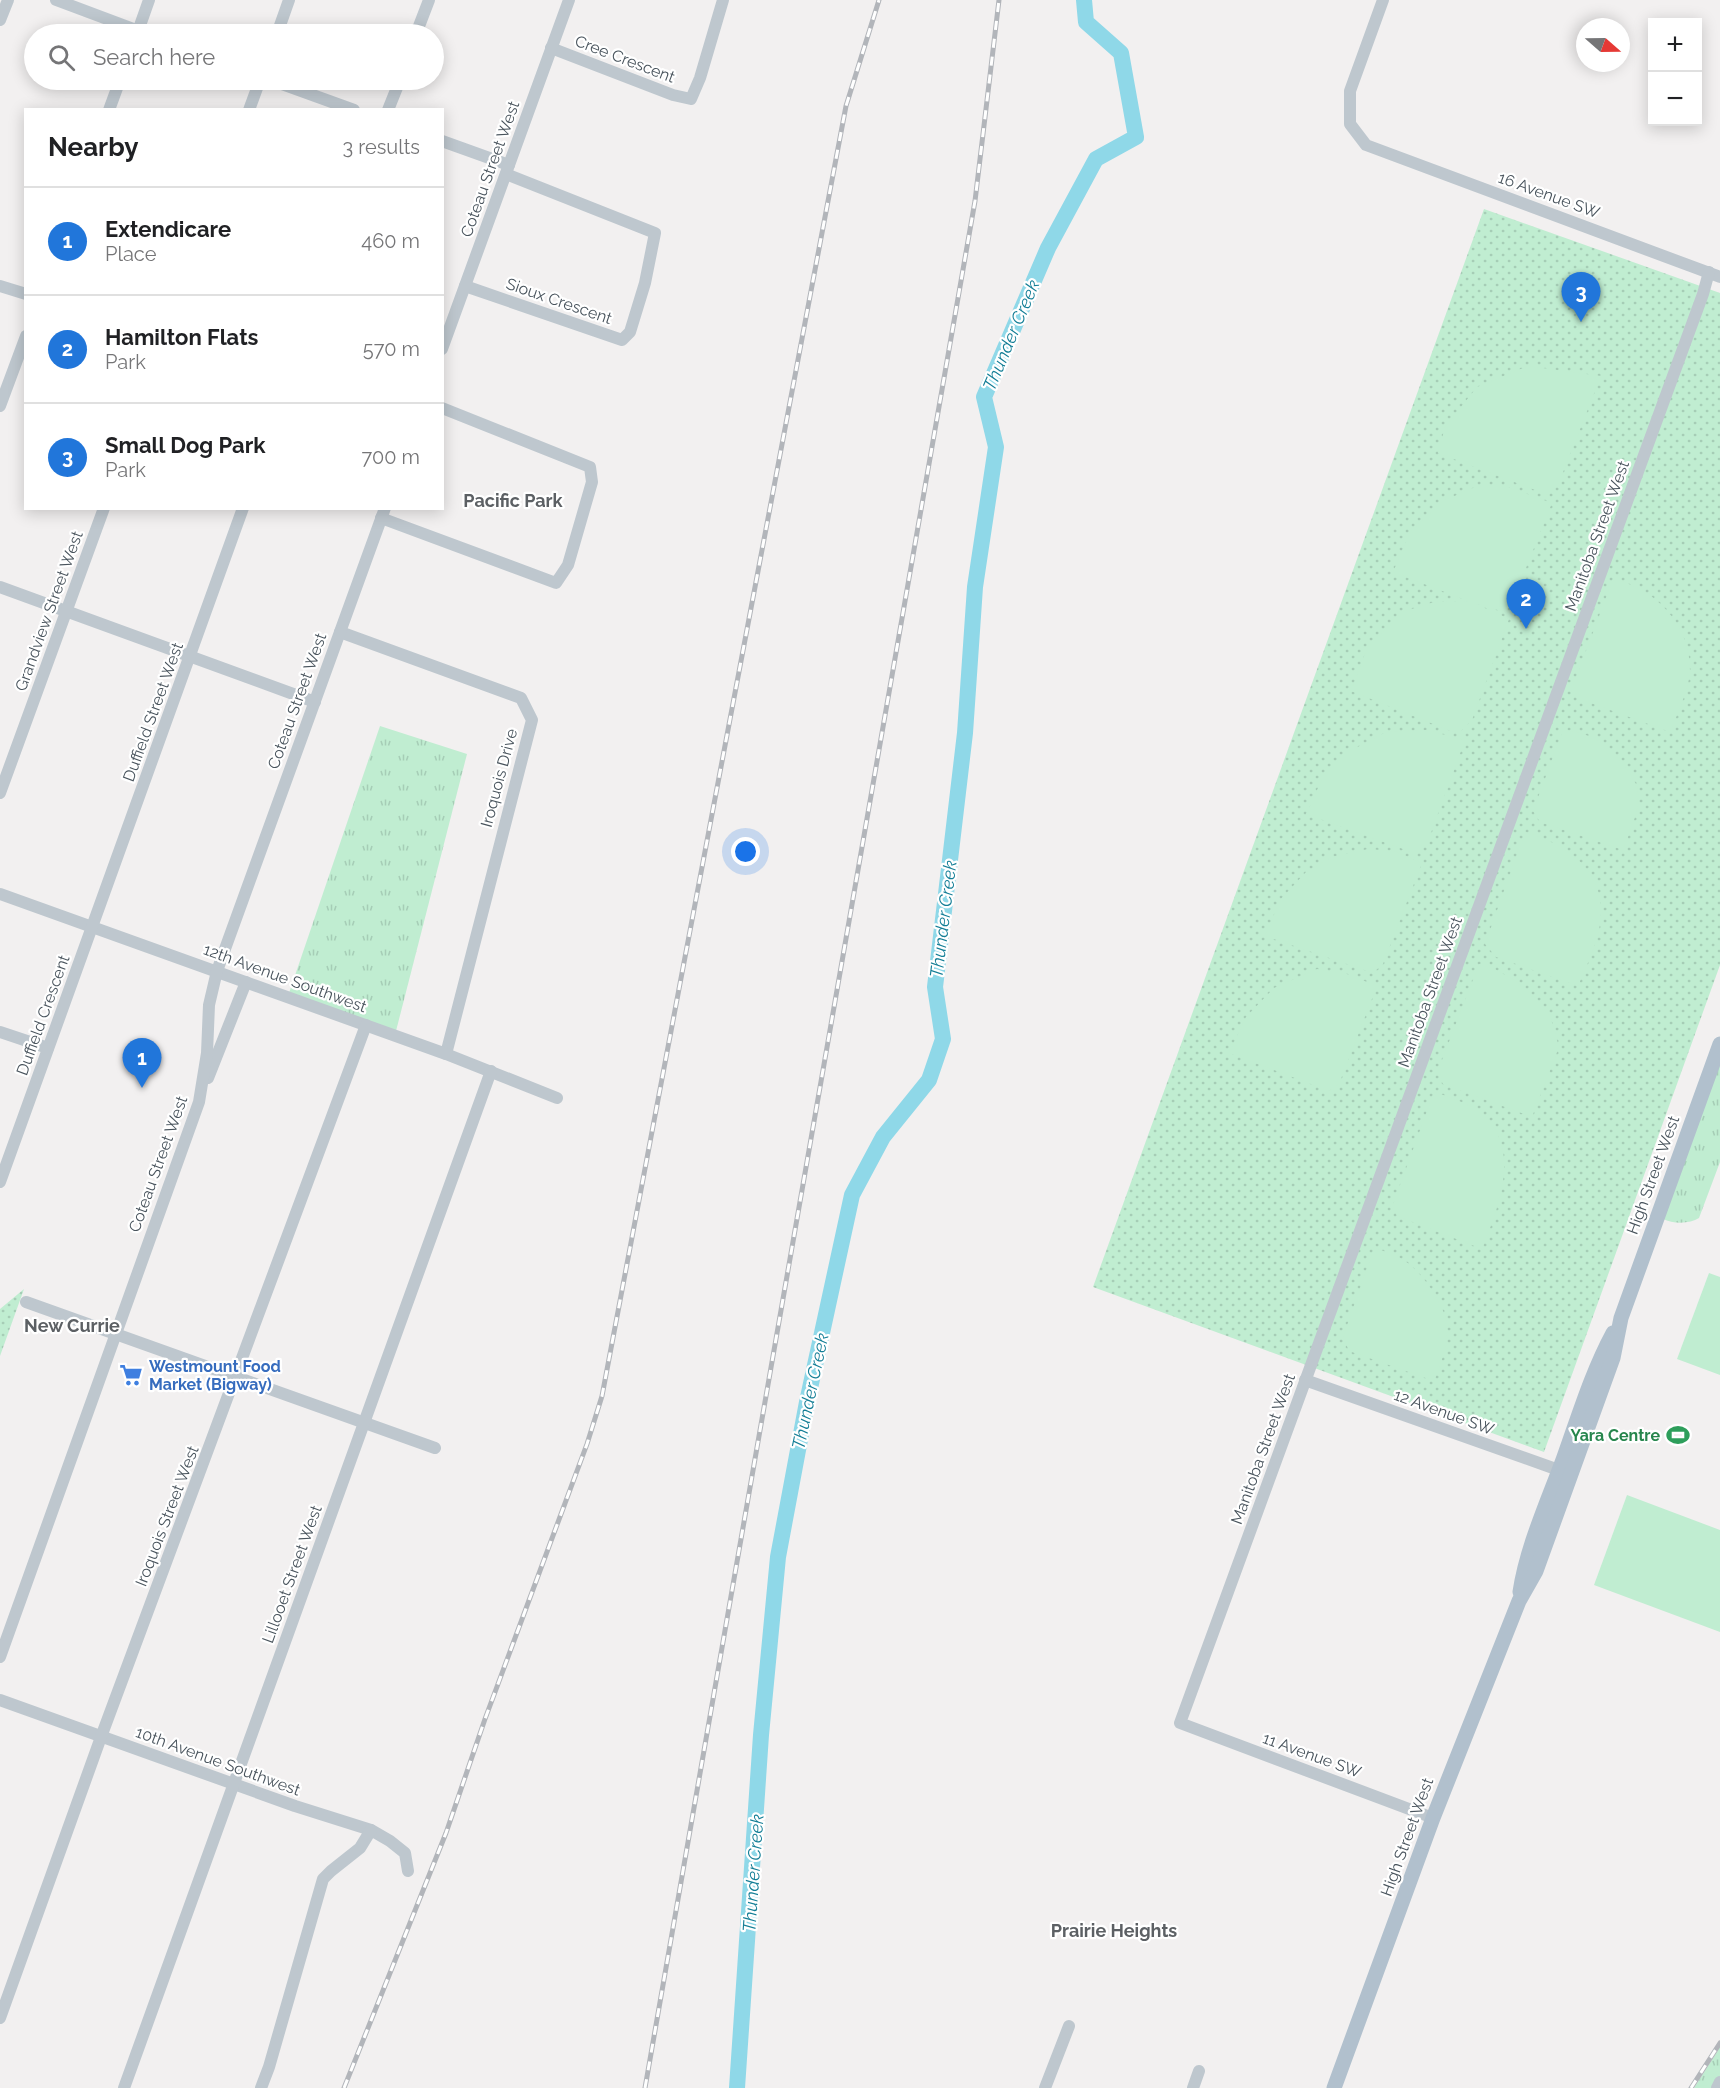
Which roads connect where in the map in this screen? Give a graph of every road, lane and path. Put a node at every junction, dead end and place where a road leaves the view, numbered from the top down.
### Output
1 (8, 0) edge
2 (56, 0) edge
3 (149, 0) edge
4 (289, 0) edge
5 (429, 0) edge
6 (569, 0) edge
7 (723, 0) edge
8 (1383, 0) edge
9 (0, 20) edge
10 (118, 24) edge
11 (143, 24) edge
12 (280, 24) edge
13 (420, 24) edge
14 (551, 48) junction
15 (116, 90) edge
16 (256, 90) edge
17 (299, 90) edge
18 (396, 90) edge
19 (110, 108) edge
20 (250, 108) edge
21 (349, 108) edge
22 (389, 108) edge
23 (444, 142) edge
24 (507, 170) junction
25 (1714, 274) edge
26 (0, 286) edge
27 (465, 286) junction
28 (24, 293) edge
29 (24, 341) edge
30 (444, 344) edge
31 (0, 406) edge
32 (444, 409) edge
33 (103, 510) edge
34 (242, 510) edge
35 (383, 513) edge
36 (0, 587) edge
37 (66, 611) junction
38 (340, 632) junction
39 (191, 657) junction
40 (315, 702) junction
41 (0, 793) edge
42 (0, 894) edge
43 (93, 927) junction
44 (217, 971) junction
45 (246, 982) junction
46 (366, 1025) junction
47 (0, 1032) edge
48 (1720, 1044) edge
49 (48, 1048) junction
50 (446, 1054) junction
51 (490, 1071) junction
52 (557, 1098) dead end
53 (199, 1101) junction
54 (0, 1182) edge
55 (26, 1302) dead end
56 (114, 1333) junction
57 (237, 1377) junction
58 (1305, 1380) junction
59 (364, 1422) junction
60 (435, 1448) dead end
61 (1565, 1472) junction
62 (0, 1657) edge
63 (0, 1700) edge
64 (1180, 1723) joint
65 (101, 1737) junction
66 (233, 1784) junction
67 (1432, 1818) junction
68 (371, 1830) junction
69 (408, 1871) dead end
70 (0, 2018) edge
71 (1070, 2026) dead end
72 (1199, 2071) dead end
73 (1720, 2082) edge
74 (126, 2087) edge
75 (261, 2088) edge
76 (1045, 2088) edge
77 (1193, 2088) edge
78 (1335, 2088) edge
79 (1717, 2088) edge

1 - 9 street
2 - 10 street
3 - 11 street
4 - 12 street
5 - 13 street
6 - 14 street, Coteau Street West
7 - 14 street, Cree Crescent
8 - 25 street, 16 Avenue SW
14 - 24 street, Coteau Street West
15 - 19 street
16 - 20 street
17 - 21 street
18 - 22 street
23 - 24 street
24 - 27 street, Coteau Street West
24 - 27 street, Sioux Crescent
25 - 58 street, Manitoba Street West
26 - 28 street
27 - 30 street, Coteau Street West
29 - 31 street
32 - 35 street
33 - 37 street, Grandview Street West
34 - 39 street, Duffield Street West
35 - 38 street, Coteau Street West
36 - 37 street
37 - 39 street
37 - 41 street, Grandview Street West
38 - 40 street, Coteau Street West
38 - 50 street, Iroquois Drive
39 - 40 street
39 - 43 street, Duffield Street West
40 - 44 street, Coteau Street West
42 - 43 street, 12th Avenue Southwest
43 - 44 street, 12th Avenue Southwest
43 - 49 street, Duffield Crescent
44 - 45 street, 12th Avenue Southwest
44 - 53 street, Coteau Street West
45 - 46 street, 12th Avenue Southwest
45 - 53 street
46 - 50 street, 12th Avenue Southwest
46 - 57 street, Iroquois Street West
47 - 49 street
48 - 61 main road, High Street West
49 - 54 street, Duffield Crescent
50 - 51 street, 12th Avenue Southwest
51 - 52 street, 12th Avenue Southwest
51 - 59 street, Lillooet Street West
53 - 56 street, Coteau Street West
55 - 56 street
56 - 57 street
56 - 62 street, Coteau Street West
57 - 59 street
57 - 65 street, Iroquois Street West
58 - 61 street, 12 Avenue SW
58 - 64 street, Manitoba Street West
59 - 60 street
59 - 66 street, Lillooet Street West
61 - 67 main road, High Street West
63 - 65 street, 10th Avenue Southwest
64 - 67 street, 11 Avenue SW
65 - 66 street, 10th Avenue Southwest
65 - 70 street, Iroquois Street West
66 - 68 street, 10th Avenue Southwest
66 - 74 street, Lillooet Street West
67 - 78 main road, High Street West
68 - 69 street, 10th Avenue Southwest
68 - 75 street
71 - 76 street
72 - 77 street
73 - 79 street

